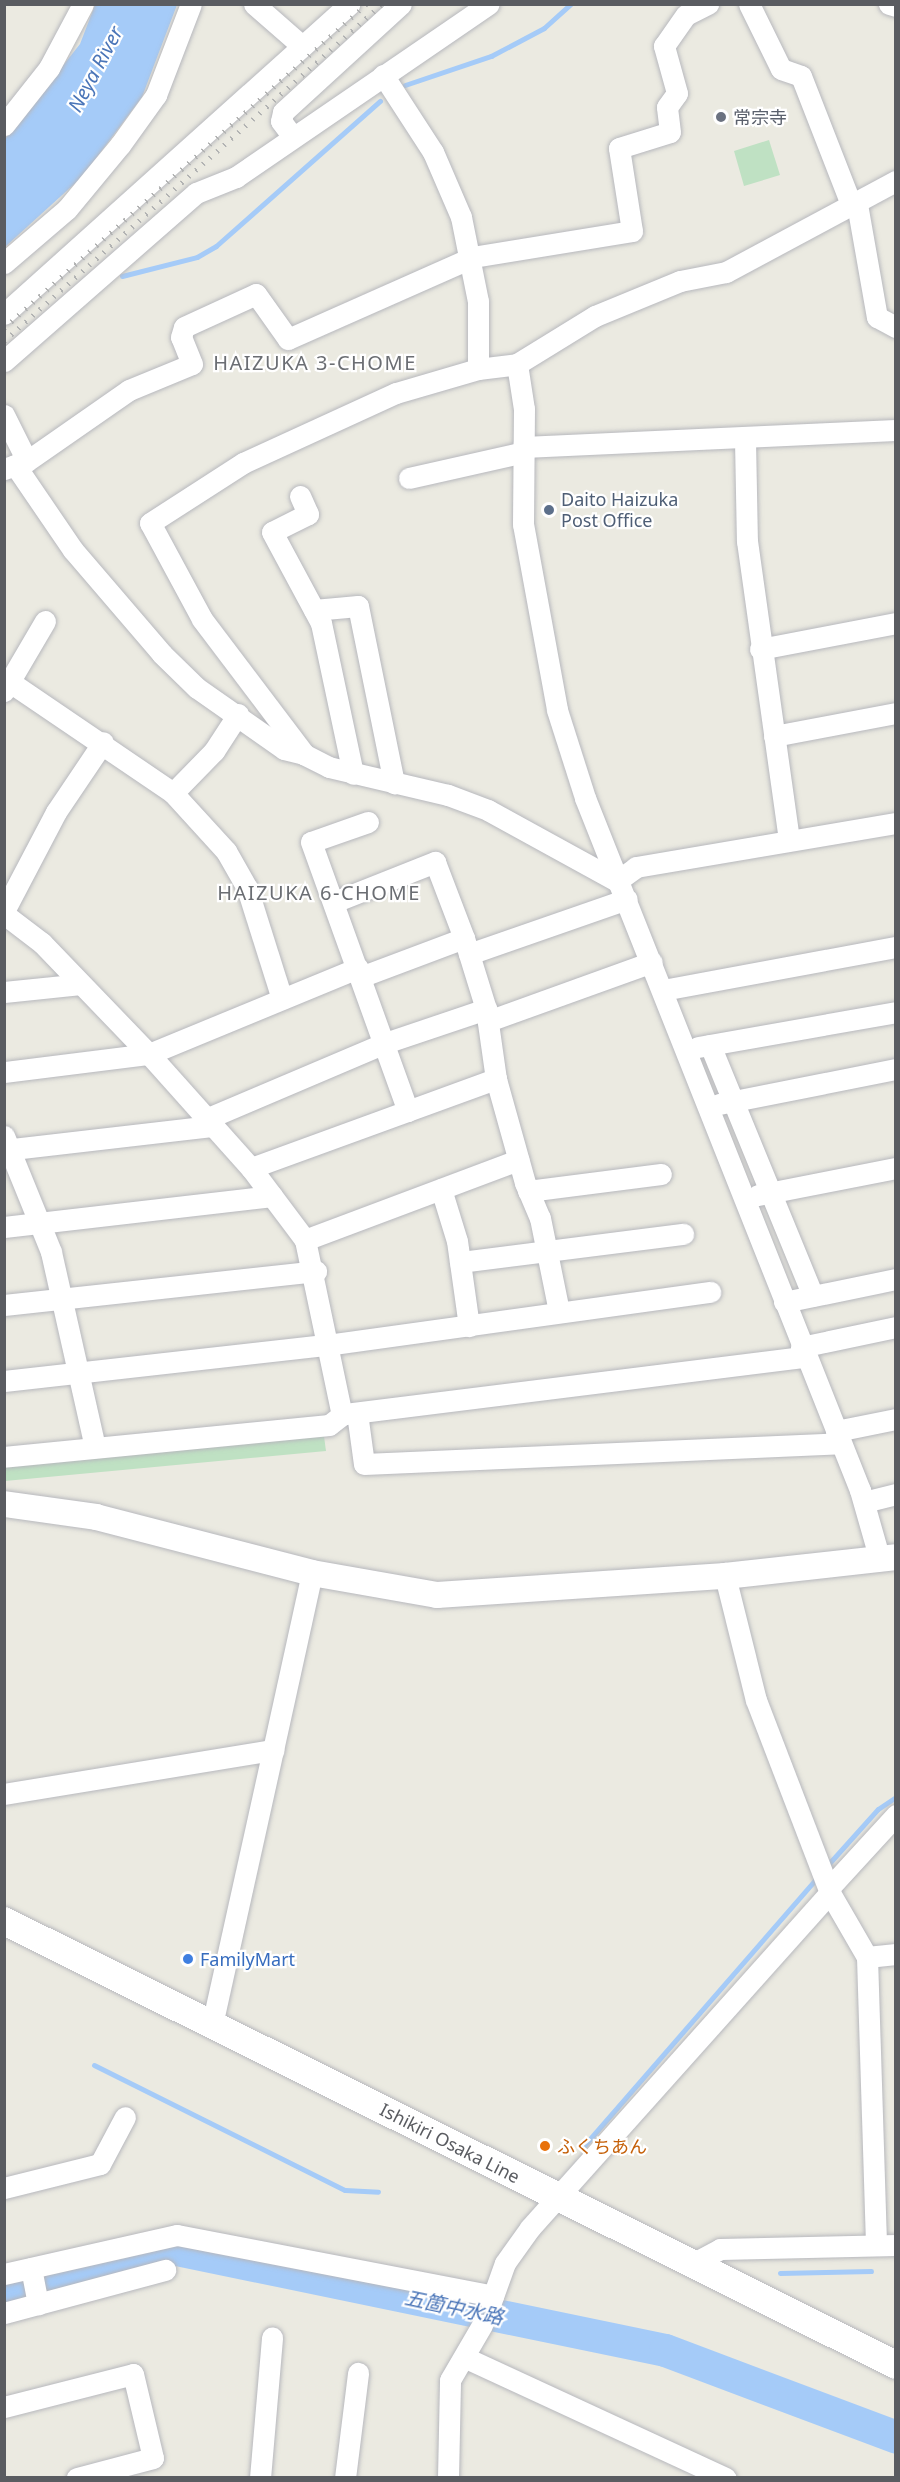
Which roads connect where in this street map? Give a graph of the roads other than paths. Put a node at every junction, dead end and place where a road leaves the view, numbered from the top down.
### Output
1 (83, 4) edge
2 (191, 4) edge
3 (254, 4) edge
4 (349, 4) edge
5 (401, 4) edge
6 (489, 4) edge
7 (708, 4) edge
8 (749, 4) edge
9 (889, 4) edge
10 (896, 6) edge
11 (302, 46) junction
12 (383, 75) junction
13 (4, 125) edge
14 (293, 137) junction
15 (896, 181) edge
16 (76, 198) junction
17 (854, 206) junction
18 (99, 224) junction
19 (472, 257) junction
20 (4, 263) edge
21 (4, 314) edge
22 (896, 327) edge
23 (4, 362) edge
24 (518, 364) junction
25 (478, 369) junction
26 (4, 416) edge
27 (896, 430) edge
28 (745, 440) junction
29 (523, 450) junction
30 (15, 465) edge
31 (409, 477) dead end
32 (300, 496) dead end
33 (314, 610) junction
34 (45, 621) dead end
35 (896, 623) edge
36 (760, 650) junction
37 (6, 683) edge
38 (896, 713) edge
39 (238, 714) junction
40 (774, 736) junction
41 (103, 742) junction
42 (304, 754) junction
43 (353, 774) junction
44 (394, 783) junction
45 (173, 793) junction
46 (368, 822) dead end
47 (896, 823) edge
48 (789, 840) junction
49 (622, 890) junction
50 (334, 902) junction
51 (4, 912) edge
52 (467, 946) junction
53 (896, 948) edge
54 (652, 962) junction
55 (361, 972) junction
56 (81, 984) junction
57 (663, 990) junction
58 (4, 992) edge
59 (282, 999) junction
60 (896, 1012) edge
61 (487, 1015) junction
62 (385, 1043) junction
63 (710, 1045) junction
64 (686, 1050) junction
65 (149, 1054) junction
66 (896, 1069) edge
67 (4, 1072) edge
68 (496, 1079) junction
69 (732, 1101) junction
70 (707, 1106) junction
71 (408, 1111) junction
72 (209, 1122) junction
73 (7, 1145) edge
74 (518, 1160) junction
75 (251, 1168) junction
76 (896, 1168) edge
77 (661, 1174) dead end
78 (441, 1189) junction
79 (528, 1191) junction
80 (770, 1193) junction
81 (272, 1196) junction
82 (742, 1198) junction
83 (40, 1223) junction
84 (4, 1227) edge
85 (683, 1234) dead end
86 (305, 1240) junction
87 (547, 1251) junction
88 (460, 1262) junction
89 (316, 1271) junction
90 (896, 1279) edge
91 (710, 1292) dead end
92 (813, 1296) junction
93 (62, 1298) junction
94 (784, 1302) junction
95 (4, 1305) edge
96 (559, 1311) junction
97 (469, 1326) junction
98 (896, 1327) edge
99 (327, 1346) junction
100 (803, 1352) junction
101 (79, 1373) junction
102 (4, 1381) edge
103 (349, 1414) junction
104 (896, 1419) edge
105 (838, 1437) junction
106 (95, 1447) junction
107 (4, 1456) edge
108 (896, 1494) edge
109 (864, 1502) junction
110 (5, 1507) edge
111 (888, 1558) edge
112 (312, 1573) junction
113 (725, 1576) junction
114 (273, 1750) junction
115 (4, 1794) edge
116 (896, 1815) edge
117 (829, 1887) junction
118 (4, 1921) edge
119 (896, 1954) edge
120 (867, 1957) junction
121 (212, 2025) junction
122 (124, 2117) dead end
123 (4, 2188) edge
124 (556, 2197) junction
125 (886, 2245) edge
126 (692, 2264) junction
127 (31, 2268) junction
128 (165, 2270) dead end
129 (4, 2274) edge
130 (38, 2304) junction
131 (4, 2313) edge
132 (482, 2325) dead end
133 (272, 2338) dead end
134 (466, 2358) junction
135 (896, 2365) edge
136 (358, 2373) dead end
137 (4, 2407) edge
138 (77, 2478) edge
139 (260, 2478) edge
140 (345, 2478) edge
141 (448, 2478) edge
142 (726, 2478) edge

1 - 13 street
2 - 16 street
3 - 11 street
4 - 11 street
5 - 14 street
6 - 12 street
7 - 19 street
8 - 17 street
9 - 10 street
11 - 18 street
12 - 14 street
12 - 19 street
14 - 23 street
15 - 17 street
16 - 18 street
16 - 20 street
17 - 22 street
17 - 24 street
18 - 21 street
19 - 25 street
19 - 30 street
24 - 25 street
24 - 29 street
25 - 42 street
26 - 30 street
27 - 28 street
28 - 29 street
28 - 36 street
29 - 31 street
29 - 49 street
30 - 39 street
32 - 33 street
33 - 43 street
33 - 44 street
34 - 37 street
35 - 36 street
36 - 40 street
37 - 41 street
38 - 40 street
39 - 42 street
39 - 45 street
40 - 48 street
41 - 45 street
41 - 51 street
42 - 43 street
43 - 44 street
44 - 49 street
45 - 59 street
46 - 50 street
47 - 48 street
48 - 49 street
49 - 52 street
49 - 54 street
50 - 52 street
50 - 55 street
51 - 56 street
52 - 55 street
52 - 61 street
53 - 57 street
54 - 57 street
54 - 61 street
55 - 59 street
55 - 62 street
56 - 58 street
56 - 65 street
57 - 64 street
59 - 65 street
60 - 63 street
61 - 62 street
61 - 68 street
62 - 71 street
62 - 72 street
63 - 64 street
63 - 69 street
64 - 70 street
65 - 67 street
65 - 72 street
66 - 69 street
68 - 71 street
68 - 74 street
69 - 70 street
69 - 80 street
70 - 82 street
71 - 75 street
72 - 73 street
72 - 75 street
73 - 83 street
74 - 78 street
74 - 79 street
75 - 81 street
76 - 80 street
77 - 79 street
78 - 86 street
78 - 88 street
79 - 87 street
80 - 82 street
80 - 92 street
81 - 83 street
81 - 86 street
82 - 94 street
83 - 84 street
83 - 93 street
85 - 87 street
86 - 89 street
87 - 88 street
87 - 96 street
88 - 97 street
89 - 93 street
89 - 99 street
90 - 92 street
91 - 96 street
92 - 94 street
93 - 95 street
93 - 101 street
94 - 100 street
96 - 97 street
97 - 99 street
98 - 100 street
99 - 101 street
99 - 103 street
100 - 103 street
100 - 105 street
101 - 102 street
101 - 106 street
103 - 105 street
103 - 106 street
104 - 105 street
105 - 109 street
106 - 107 street
108 - 109 street
109 - 111 street
110 - 112 street
111 - 113 street
112 - 113 street
112 - 114 street
113 - 117 street
114 - 115 street
114 - 121 street
116 - 117 street
117 - 120 street
117 - 124 street
118 - 121 main road, Ishikiri Osaka Line
119 - 120 street
120 - 125 street
121 - 124 main road, Ishikiri Osaka Line
122 - 123 street
124 - 126 main road, Ishikiri Osaka Line
124 - 127 street
125 - 126 street
126 - 135 main road, Ishikiri Osaka Line
127 - 129 street
127 - 130 street
128 - 130 street
130 - 131 street
132 - 134 street
133 - 139 street
134 - 141 street
134 - 142 street
136 - 140 street
137 - 138 street

